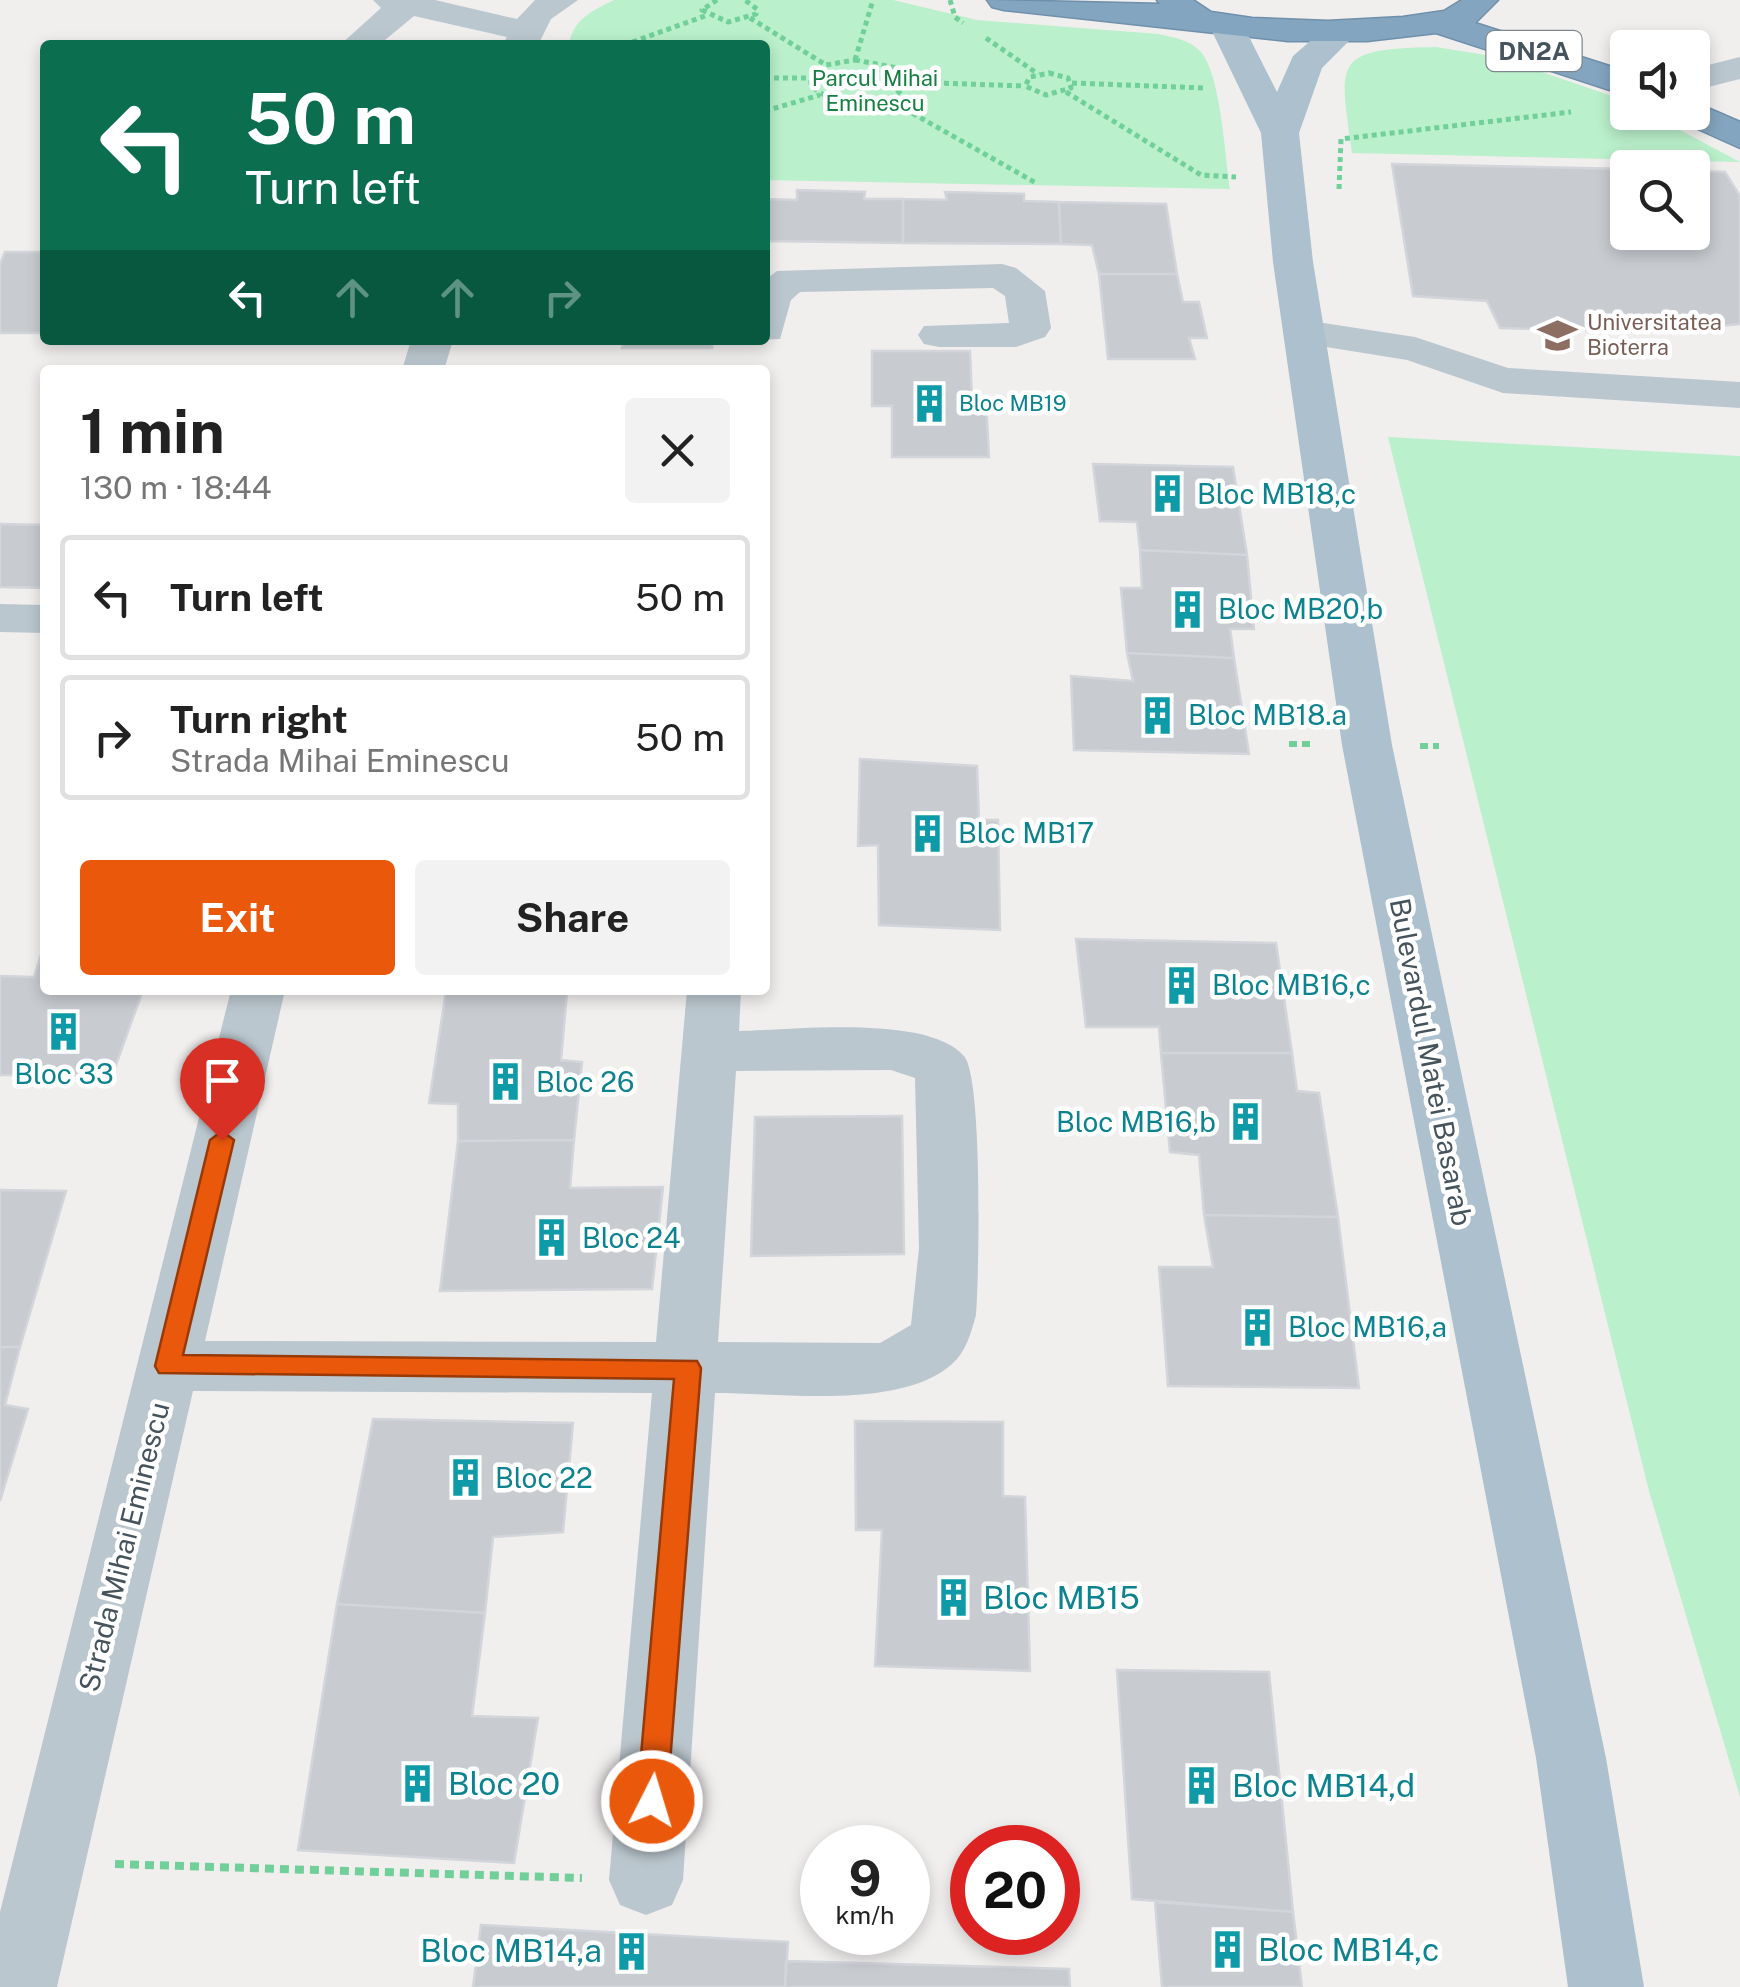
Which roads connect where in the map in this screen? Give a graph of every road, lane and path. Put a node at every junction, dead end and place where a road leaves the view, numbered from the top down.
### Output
1 (561, 0) edge
2 (713, 0) edge
3 (873, 0) edge
4 (1004, 0) edge
5 (1482, 0) edge
6 (750, 1) edge
7 (402, 2) edge
8 (1198, 14) edge
9 (705, 16) junction
10 (750, 18) junction
11 (1438, 23) junction
12 (1344, 29) junction
13 (522, 38) edge
14 (363, 40) edge
15 (638, 40) edge
16 (1610, 53) edge
17 (855, 60) junction
18 (826, 66) junction
19 (1740, 68) edge
20 (1710, 76) edge
21 (770, 78) edge
22 (811, 78) junction
23 (1610, 78) edge
24 (908, 82) junction
25 (1072, 83) junction
26 (1025, 86) junction
27 (1066, 92) junction
28 (820, 95) junction
29 (1710, 97) edge
30 (888, 100) junction
31 (770, 109) edge
32 (1589, 110) dead end
33 (1740, 111) edge
34 (1710, 122) edge
35 (1275, 134) junction
36 (1740, 137) edge
37 (1341, 139) dead end
38 (1036, 183) dead end
39 (770, 310) edge
40 (1304, 332) junction
41 (939, 335) dead end
42 (1740, 395) edge
43 (0, 618) edge
44 (40, 619) edge
45 (257, 995) edge
46 (712, 1021) edge
47 (168, 1366) junction
48 (688, 1368) junction
49 (48, 1862) junction
50 (646, 1880) joint
51 (19, 1987) edge
52 (1606, 1987) edge

1 - 13 street
2 - 9 path
3 - 17 path
4 - 8 highway
5 - 11 highway, DN2A
5 - 16 highway, DN2A
6 - 10 path
7 - 13 street
7 - 14 street
8 - 12 highway, DN2A
8 - 35 main road, Bulevardul Matei Basarab
9 - 10 path
9 - 15 path
10 - 18 path
11 - 12 highway, DN2A
11 - 23 highway, DN2A
12 - 35 main road, Bulevardul Matei Basarab
17 - 18 path
17 - 24 path
18 - 22 path
19 - 20 street
21 - 22 path
22 - 28 path
24 - 26 path
24 - 30 path
25 - 26 path
25 - 27 path
25 - 35 path
26 - 27 path
27 - 35 path
28 - 30 path
28 - 31 path
29 - 33 highway
30 - 38 path
32 - 37 path
34 - 36 highway
35 - 40 main road, Bulevardul Matei Basarab
39 - 41 street
40 - 42 street
40 - 52 main road, Bulevardul Matei Basarab
43 - 44 street
45 - 47 street, Strada Mihai Eminescu
46 - 48 street
46 - 48 street
47 - 48 street
47 - 49 street, Strada Mihai Eminescu
48 - 50 street
49 - 50 path
49 - 51 street, Strada Mihai Eminescu

